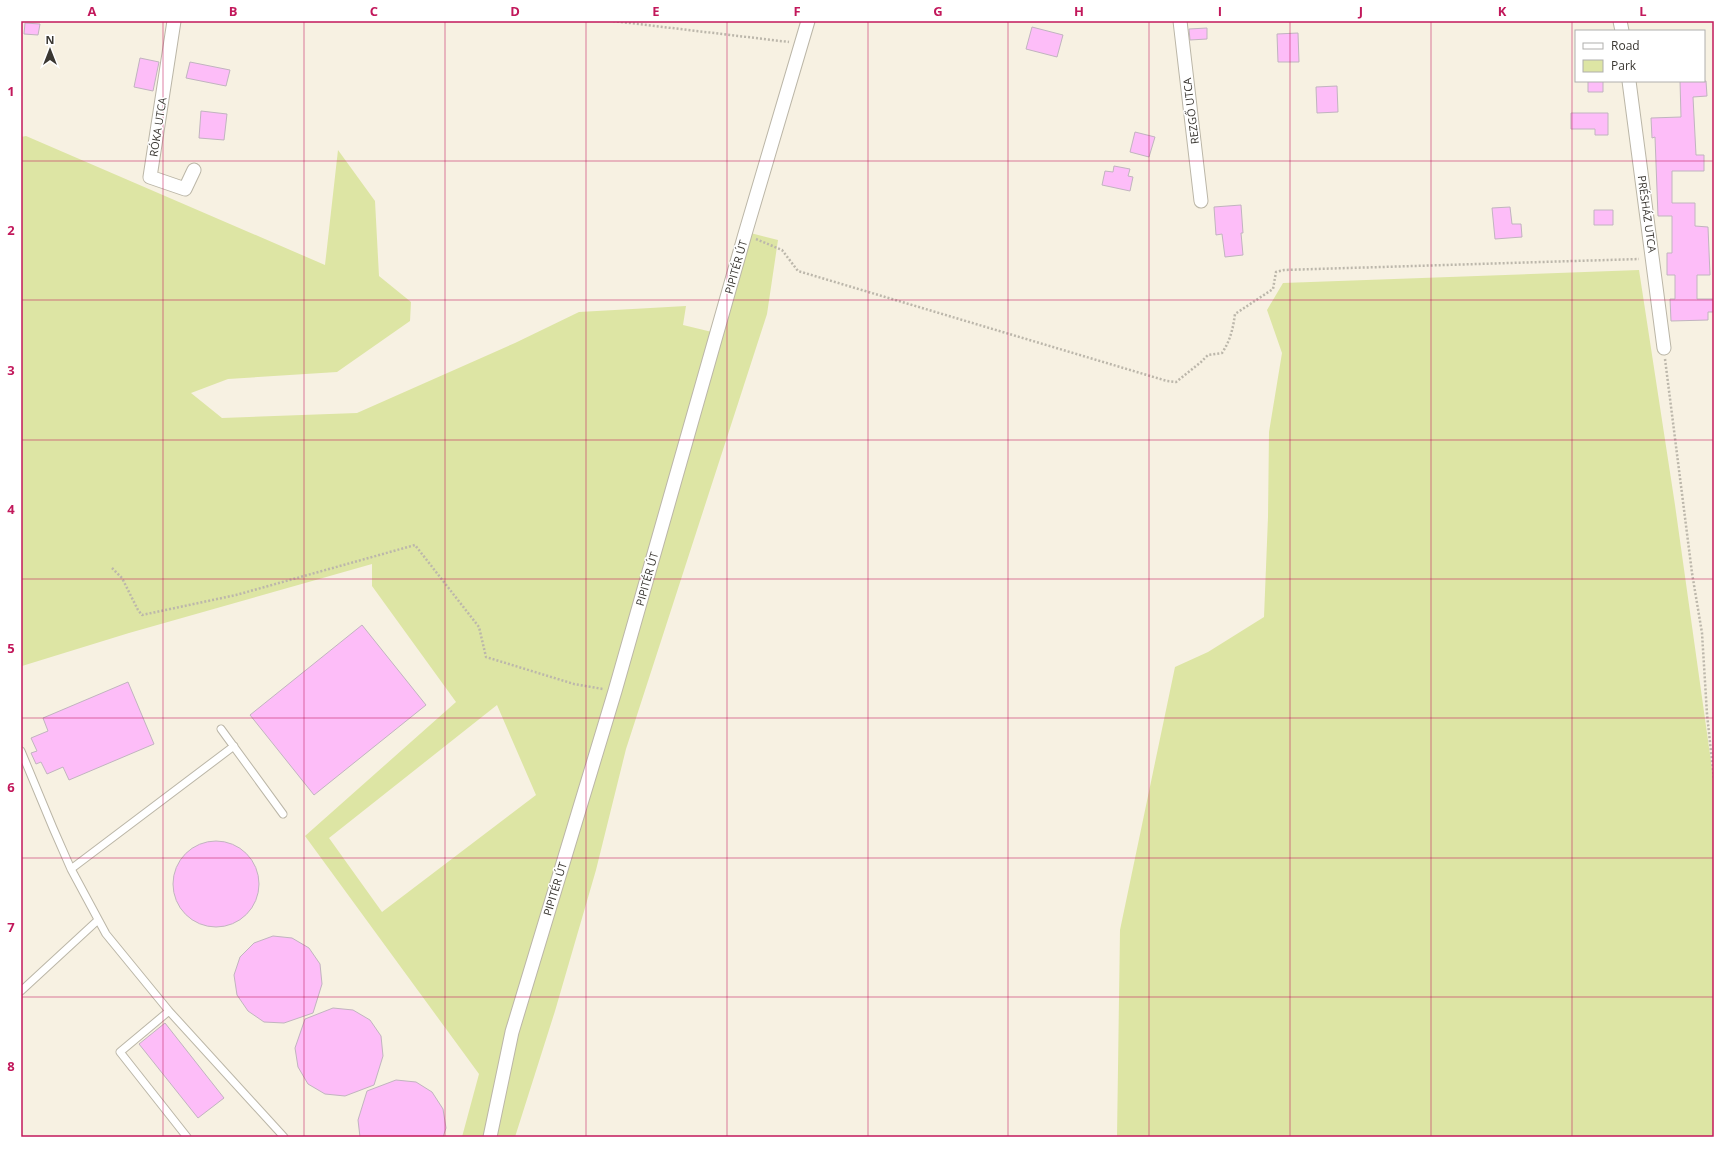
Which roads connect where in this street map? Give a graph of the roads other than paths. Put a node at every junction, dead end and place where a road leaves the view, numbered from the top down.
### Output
1 (174, 21) edge
2 (808, 21) edge
3 (1180, 21) edge
4 (1629, 82) edge
5 (194, 170) dead end
6 (1202, 201) dead end
7 (1664, 348) road end
8 (221, 729) dead end
9 (234, 746) junction
10 (21, 750) edge
11 (283, 814) dead end
12 (72, 869) junction
13 (98, 920) junction
14 (21, 991) edge
15 (169, 1011) junction
16 (187, 1137) edge
17 (284, 1137) edge
18 (490, 1137) edge

1 - 5 street, RÓKA UTCA
2 - 18 street, PIPITÉR ÚT
3 - 6 street, REZGŐ UTCA
4 - 7 street, PRÉSHÁZ UTCA
8 - 9 lane
9 - 11 lane
9 - 12 lane
10 - 12 lane
12 - 13 lane
13 - 14 lane
13 - 15 lane
15 - 16 lane
15 - 17 lane

